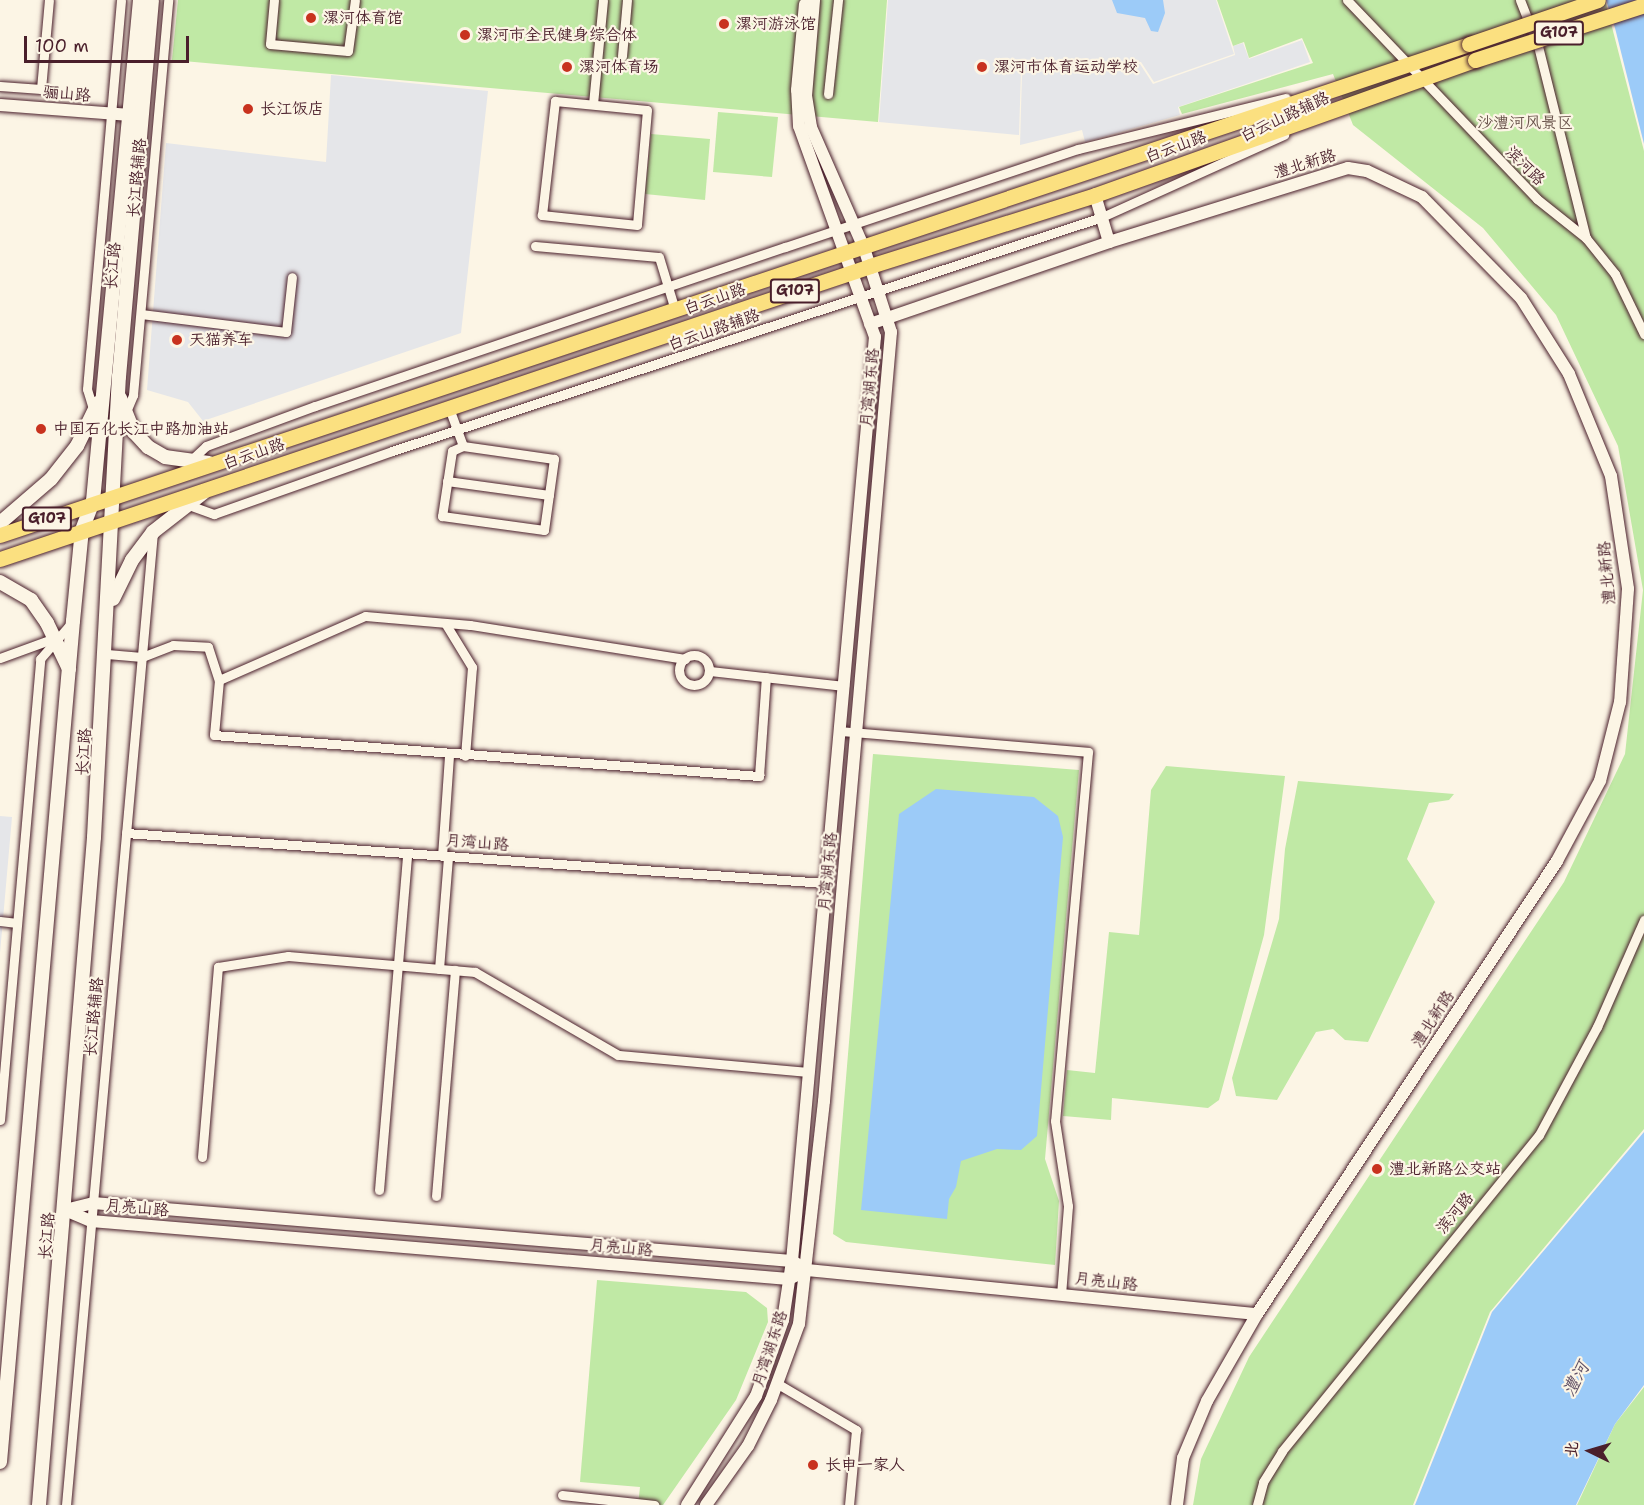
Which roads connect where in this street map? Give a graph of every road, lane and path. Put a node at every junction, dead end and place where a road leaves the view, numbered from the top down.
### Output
1 (49, 0) edge
2 (121, 0) edge
3 (140, 0) edge
4 (153, 0) edge
5 (168, 0) edge
6 (273, 0) edge
7 (355, 0) edge
8 (603, 0) edge
9 (627, 0) edge
10 (805, 0) edge
11 (814, 0) edge
12 (838, 0) edge
13 (1347, 0) edge
14 (1520, 0) edge
15 (1598, 0) edge
16 (1644, 5) edge
17 (622, 56) dead end
18 (1407, 62) junction
19 (1422, 78) junction
20 (1344, 84) junction
21 (0, 86) edge
22 (828, 94) dead end
23 (1357, 101) junction
24 (593, 104) junction
25 (0, 105) edge
26 (111, 115) junction
27 (130, 115) junction
28 (1095, 195) junction
29 (1101, 217) junction
30 (854, 224) junction
31 (839, 229) junction
32 (1586, 238) junction
33 (1108, 242) junction
34 (535, 246) dead end
35 (864, 248) junction
36 (848, 254) junction
37 (870, 266) junction
38 (853, 272) junction
39 (292, 276) dead end
40 (668, 287) junction
41 (878, 289) junction
42 (861, 295) junction
43 (675, 310) junction
44 (141, 314) junction
45 (887, 318) junction
46 (870, 324) junction
47 (1644, 334) edge
48 (104, 394) junction
49 (119, 396) junction
50 (448, 408) junction
51 (93, 411) junction
52 (126, 413) junction
53 (99, 425) junction
54 (117, 426) junction
55 (457, 429) junction
56 (463, 446) junction
57 (189, 462) junction
58 (209, 463) junction
59 (173, 477) junction
60 (447, 481) junction
61 (549, 495) junction
62 (115, 496) junction
63 (93, 501) junction
64 (180, 502) junction
65 (114, 518) junction
66 (2, 520) edge
67 (27, 526) junction
68 (82, 530) junction
69 (153, 532) junction
70 (0, 535) edge
71 (0, 559) edge
72 (0, 582) edge
73 (109, 607) junction
74 (73, 621) junction
75 (445, 623) junction
76 (55, 638) junction
77 (107, 654) junction
78 (142, 657) junction
79 (0, 658) edge
80 (685, 659) junction
81 (710, 671) junction
82 (70, 672) junction
83 (766, 677) junction
84 (219, 680) junction
85 (844, 686) junction
86 (840, 730) junction
87 (858, 732) junction
88 (449, 754) junction
89 (465, 756) junction
90 (126, 833) junction
91 (407, 854) junction
92 (445, 856) junction
93 (826, 884) junction
94 (1644, 920) edge
95 (0, 921) edge
96 (17, 923) junction
97 (398, 965) junction
98 (439, 969) junction
99 (455, 970) junction
100 (4, 1033) edge
101 (809, 1072) junction
102 (0, 1120) edge
103 (202, 1157) dead end
104 (379, 1190) dead end
105 (436, 1197) dead end
106 (93, 1203) junction
107 (65, 1210) junction
108 (91, 1221) junction
109 (792, 1261) junction
110 (807, 1270) junction
111 (789, 1279) junction
112 (1061, 1294) junction
113 (1257, 1314) junction
114 (6, 1324) edge
115 (778, 1384) junction
116 (0, 1462) edge
117 (562, 1496) dead end
118 (709, 1504) edge
119 (39, 1505) edge
120 (66, 1505) edge
121 (654, 1505) edge
122 (687, 1505) edge
123 (849, 1505) edge
124 (1177, 1505) edge
125 (1257, 1505) edge

1 - 21 street
2 - 26 street, 长江路辅路
3 - 27 main road, 长江路
4 - 49 main road, 长江路
5 - 44 street, 长江路辅路
6 - 7 street
8 - 24 street
9 - 17 street
10 - 31 street, 月湾湖东路
11 - 30 street, 月湾湖东路
12 - 22 street
13 - 18 street, 滨河路
14 - 32 street
15 - 18 highway, 白云山路 / G107, bridge
16 - 19 highway, 白云山路 / G107, bridge
18 - 19 street, 滨河路
18 - 20 highway, 白云山路 / G107
19 - 23 highway, 白云山路 / G107
19 - 32 street, 滨河路
20 - 30 street, 白云山路辅路
20 - 35 highway, 白云山路 / G107
23 - 28 highway, 白云山路 / G107
23 - 29 street, 白云山路辅路
24 - 24 street
25 - 26 street, 骊山路
26 - 27 street, 骊山路
26 - 51 street, 长江路辅路
27 - 48 main road, 长江路
28 - 29 street
28 - 37 highway, 白云山路 / G107
29 - 33 street
29 - 41 street, 白云山路辅路
30 - 31 street, 白云山路辅路
30 - 35 street, 月湾湖东路
31 - 36 street, 月湾湖东路
31 - 40 street, 白云山路辅路
32 - 47 street, 滨河路
33 - 45 street, 澧北新路
33 - 113 street, 澧北新路
34 - 40 street
35 - 36 highway, 白云山路 / G107
35 - 37 street, 月湾湖东路
36 - 38 street, 月湾湖东路
36 - 43 highway, 白云山路 / G107
37 - 38 highway, 白云山路 / G107
37 - 41 street, 月湾湖东路
38 - 42 street, 月湾湖东路
38 - 50 highway, 白云山路 / G107
39 - 44 street
40 - 43 street
40 - 57 street, 白云山路辅路
41 - 42 street, 白云山路辅路
41 - 45 street, 月湾湖东路
42 - 46 street, 月湾湖东路
42 - 55 street, 白云山路辅路
43 - 58 highway, 白云山路 / G107
44 - 52 street, 长江路辅路
45 - 46 street, 澧北新路
45 - 87 street, 月湾湖东路
46 - 85 street, 月湾湖东路
48 - 51 main road
48 - 53 main road, 长江路
49 - 52 main road
49 - 54 main road, 长江路
50 - 55 street
50 - 64 highway, 白云山路 / G107
51 - 53 street, 长江路辅路
51 - 66 main road
52 - 54 street, 长江路辅路
52 - 57 main road
53 - 63 main road, 长江路
54 - 62 main road, 长江路
55 - 56 street
55 - 64 street, 白云山路辅路
56 - 60 street
56 - 61 street
57 - 58 main road
57 - 59 street, 白云山路辅路
58 - 59 highway, 白云山路 / G107
59 - 62 highway, 白云山路 / G107
60 - 61 street
60 - 61 street
62 - 63 highway, 白云山路 / G107
62 - 65 main road, 长江路
63 - 65 main road
63 - 67 highway, 白云山路 / G107
63 - 68 main road, 长江路
64 - 65 highway, 白云山路 / G107
64 - 69 main road
65 - 68 highway, 白云山路 / G107
65 - 73 main road, 长江路
66 - 67 street
67 - 70 highway, 白云山路 / G107
68 - 71 highway, 白云山路 / G107
68 - 74 main road, 长江路
69 - 73 main road
69 - 78 street, 长江路辅路
72 - 76 main road
73 - 77 main road, 长江路
74 - 76 street
74 - 82 main road, 长江路
75 - 80 street
75 - 84 street
75 - 89 street
76 - 79 street
76 - 82 main road
76 - 96 street
77 - 78 street
77 - 107 main road, 长江路
78 - 84 street
78 - 90 street, 长江路辅路
80 - 81 street
80 - 81 street
81 - 83 street
82 - 114 main road, 长江路
83 - 85 street
83 - 89 street
84 - 88 street
85 - 86 street, 月湾湖东路
86 - 87 street
86 - 93 street, 月湾湖东路
87 - 110 street, 月湾湖东路
87 - 112 street
88 - 89 street
88 - 92 street
90 - 91 street, 月湾山路
90 - 106 street, 长江路辅路
91 - 92 street, 月湾山路
91 - 97 street
92 - 93 street, 月湾山路
92 - 98 street
93 - 101 street, 月湾湖东路
94 - 125 street, 滨河路
95 - 96 street
96 - 100 street
97 - 98 street
97 - 103 street
97 - 104 street
98 - 99 street
99 - 101 street
99 - 105 street
100 - 102 street
101 - 109 street, 月湾湖东路
106 - 107 street, 月亮山路
106 - 108 street, 长江路辅路
106 - 109 street, 月亮山路
107 - 108 street, 月亮山路
107 - 119 main road, 长江路
108 - 111 street, 月亮山路
108 - 120 street, 长江路辅路
109 - 110 street, 月亮山路
109 - 111 street, 月湾湖东路
110 - 111 street
110 - 112 street, 月亮山路
110 - 115 street, 月湾湖东路
111 - 122 street, 月湾湖东路
112 - 113 street, 月亮山路
113 - 124 street, 澧北新路
114 - 116 main road, 长江路
115 - 118 street, 月湾湖东路
115 - 123 street
117 - 121 street

